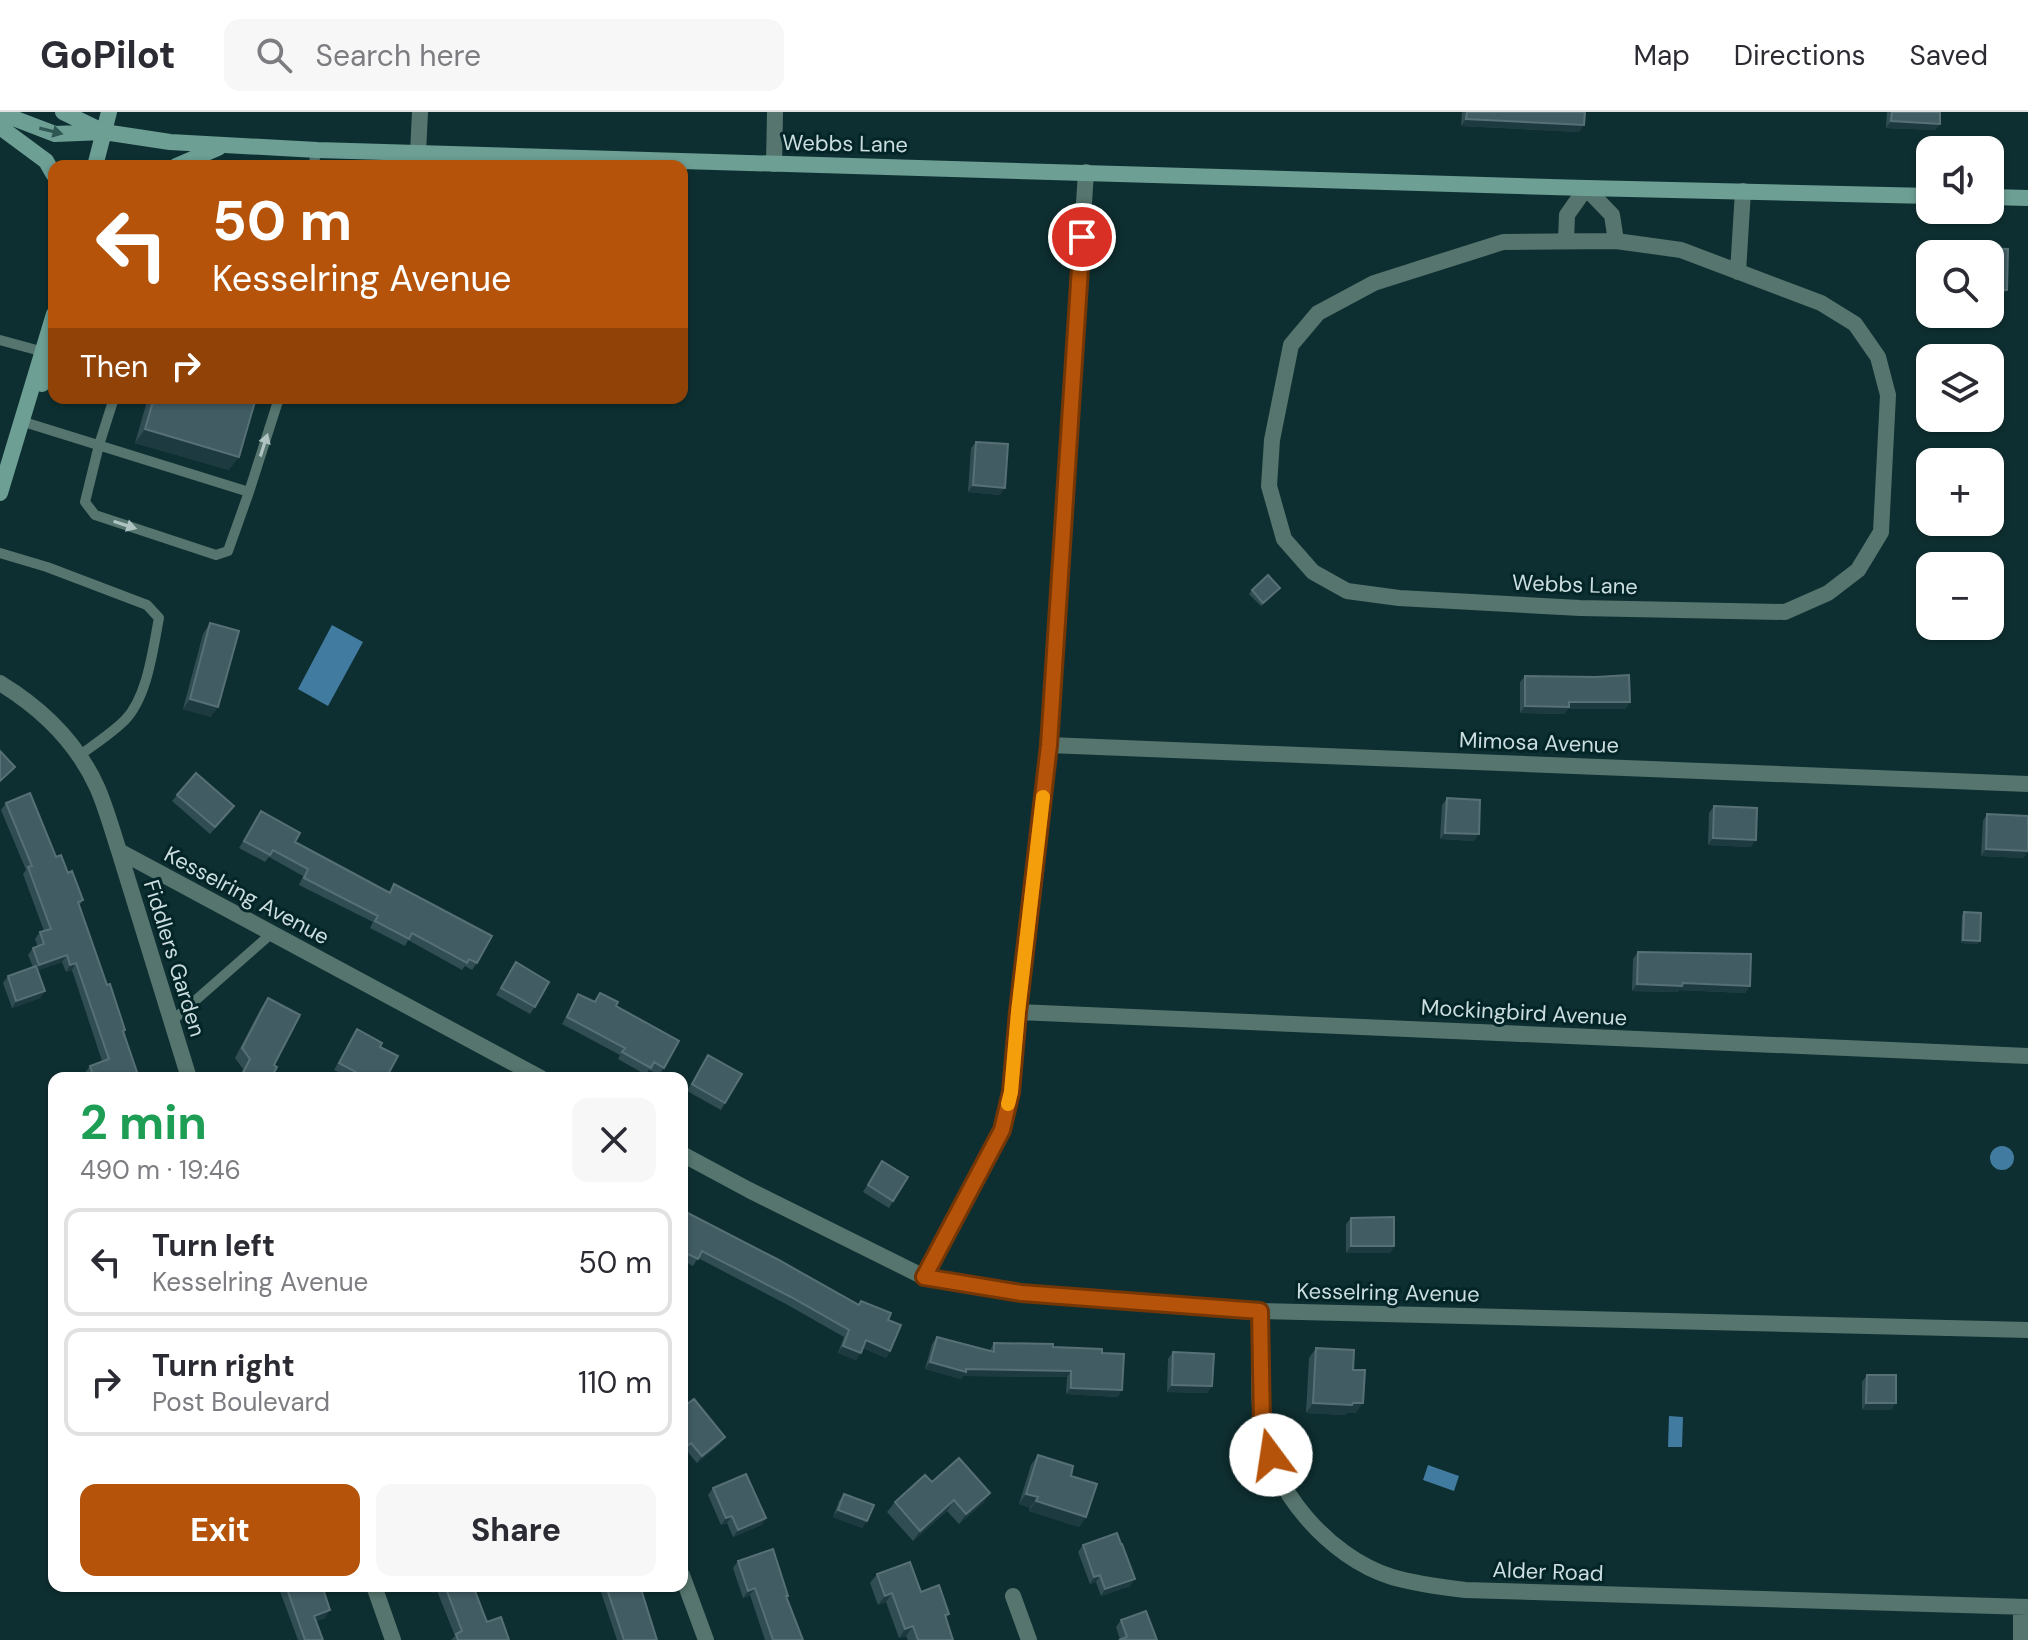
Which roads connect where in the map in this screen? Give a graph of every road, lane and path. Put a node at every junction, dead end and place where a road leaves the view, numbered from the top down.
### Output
1 (63, 112) edge
2 (109, 112) edge
3 (420, 112) edge
4 (775, 112) edge
5 (0, 113) edge
6 (0, 127) edge
7 (104, 132) junction
8 (223, 146) junction
9 (418, 153) junction
10 (315, 158) edge
11 (97, 160) edge
12 (190, 160) edge
13 (645, 160) edge
14 (688, 161) edge
15 (48, 164) edge
16 (774, 164) junction
17 (1086, 172) junction
18 (1586, 188) junction
19 (1743, 191) junction
20 (1916, 196) edge
21 (2004, 197) edge
22 (2028, 198) edge
23 (1566, 241) junction
24 (1616, 241) junction
25 (1738, 272) junction
26 (0, 340) edge
27 (48, 356) edge
28 (48, 359) edge
29 (48, 359) edge
30 (112, 404) edge
31 (277, 404) edge
32 (24, 422) junction
33 (16, 440) junction
34 (99, 445) junction
35 (249, 492) junction
36 (0, 493) edge
37 (0, 553) edge
38 (0, 683) edge
39 (1049, 745) junction
40 (80, 755) junction
41 (2028, 784) edge
42 (119, 851) junction
43 (272, 933) junction
44 (1018, 1012) junction
45 (172, 1021) junction
46 (2028, 1056) edge
47 (187, 1072) edge
48 (530, 1072) edge
49 (688, 1157) edge
50 (924, 1277) junction
51 (1260, 1311) junction
52 (2028, 1330) edge
53 (688, 1591) edge
54 (376, 1592) edge
55 (1013, 1596) dead end
56 (2024, 1607) edge
57 (393, 1640) edge
58 (706, 1640) edge
59 (1029, 1640) edge
60 (2021, 1640) edge

1 - 7 street, Webbs Lane
2 - 7 street
3 - 9 street
4 - 16 street
5 -> 7 street, Webbs Lane
6 - 15 street
7 - 8 street, Webbs Lane
7 - 11 street
8 - 10 street, Webbs Lane
8 - 12 street
9 - 10 street, Webbs Lane
9 - 13 street, Webbs Lane
14 - 16 street, Webbs Lane
16 - 17 street, Webbs Lane
17 - 18 street, Webbs Lane
17 - 39 street
18 - 19 street, Webbs Lane
18 - 23 street
18 - 24 street
19 - 20 street, Webbs Lane
19 - 25 street
21 - 22 street
23 - 24 street, Webbs Lane
23 - 25 street, Webbs Lane
24 - 25 street, Webbs Lane
26 - 27 lane
28 - 32 street
29 - 33 street
30 - 34 lane
35 -> 31 lane
32 - 33 street
32 - 34 lane
33 - 36 street
34 - 35 lane
34 -> 35 lane
37 - 40 lane
38 - 40 street
39 - 41 street, Mimosa Avenue
39 - 44 street
40 - 42 street
42 - 43 street, Kesselring Avenue
42 - 45 street, Fiddlers Garden
43 - 45 lane
43 - 48 street, Kesselring Avenue
44 - 46 street, Mockingbird Avenue
44 - 50 street
45 - 47 street, Fiddlers Garden
49 - 50 street, Kesselring Avenue
50 - 51 street, Kesselring Avenue
51 - 52 street, Kesselring Avenue
51 - 56 street, Alder Road
53 - 58 street
54 - 57 street
55 - 59 street
56 - 60 street

